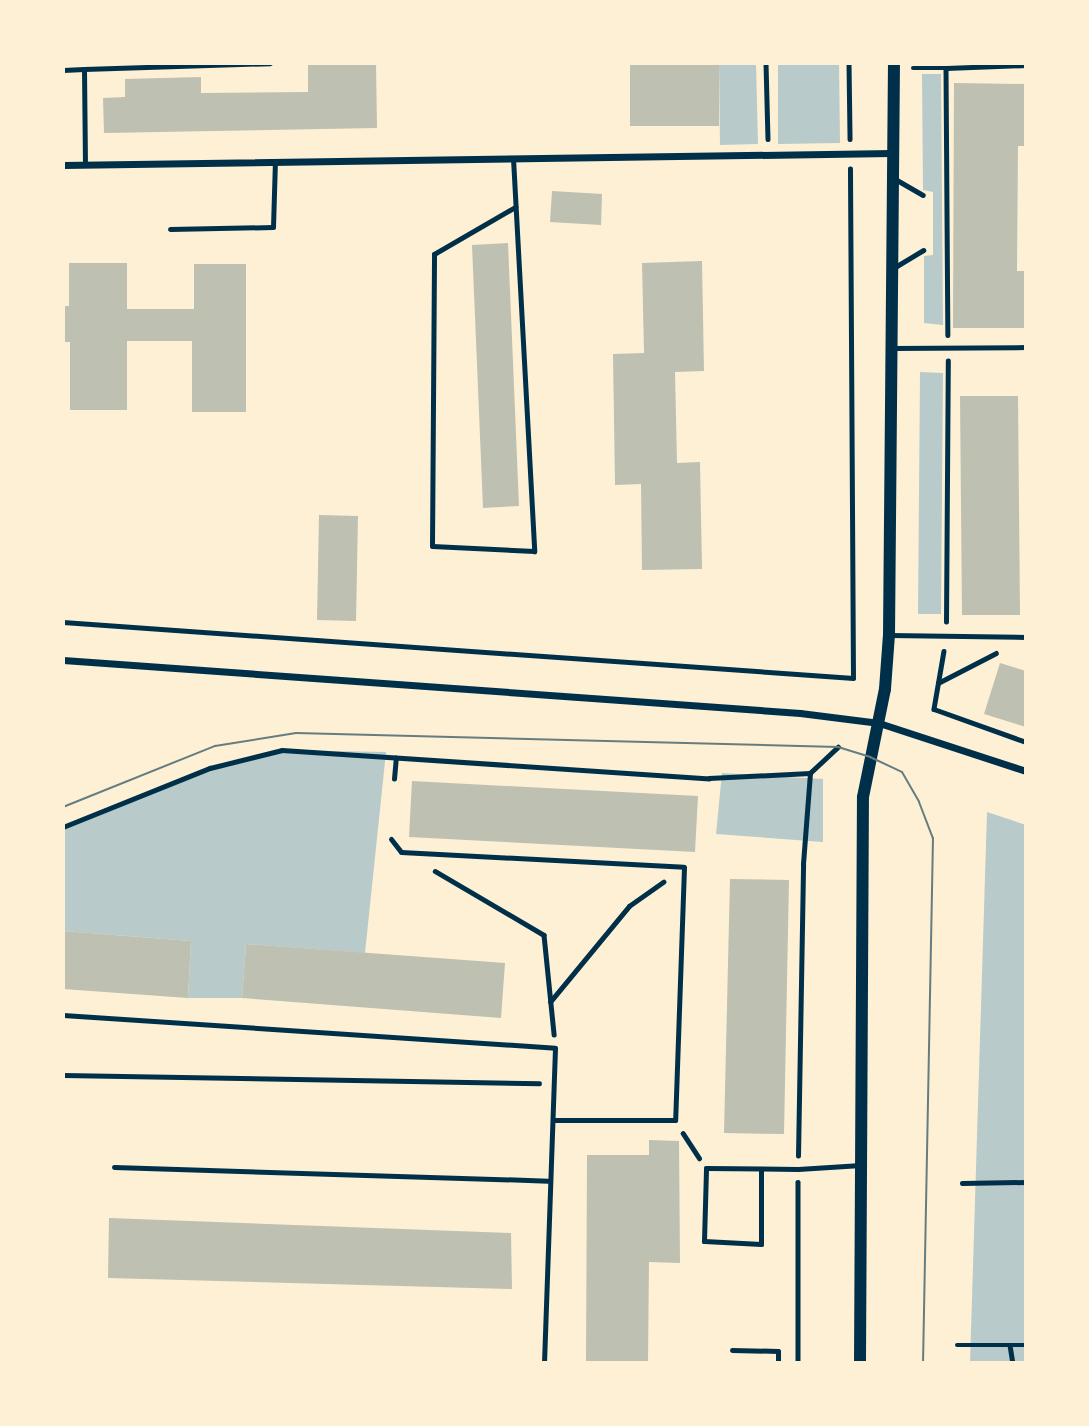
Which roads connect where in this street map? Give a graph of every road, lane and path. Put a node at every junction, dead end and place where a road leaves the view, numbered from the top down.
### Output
1 (270, 63) edge
2 (766, 63) edge
3 (849, 63) edge
4 (894, 63) edge
5 (1026, 65) edge
6 (946, 68) dead end
7 (84, 69) junction
8 (63, 70) edge
9 (892, 153) junction
10 (850, 154) junction
11 (768, 155) junction
12 (513, 158) junction
13 (275, 161) junction
14 (63, 165) edge
15 (85, 165) junction
16 (892, 177) junction
17 (923, 195) dead end
18 (515, 207) junction
19 (170, 229) dead end
20 (923, 250) dead end
21 (892, 269) junction
22 (1026, 347) edge
23 (892, 348) junction
24 (63, 622) edge
25 (888, 635) junction
26 (1026, 637) edge
27 (1004, 649) dead end
28 (63, 660) edge
29 (879, 723) junction
30 (1026, 741) edge
31 (838, 747) dead end
32 (397, 758) junction
33 (1026, 771) edge
34 (810, 773) junction
35 (394, 779) dead end
36 (63, 827) edge
37 (391, 839) dead end
38 (401, 852) junction
39 (684, 867) junction
40 (673, 930) dead end
41 (681, 930) junction
42 (550, 1002) junction
43 (63, 1015) edge
44 (555, 1048) junction
45 (63, 1075) edge
46 (554, 1084) junction
47 (553, 1119) junction
48 (675, 1120) junction
49 (861, 1165) junction
50 (114, 1167) dead end
51 (706, 1168) junction
52 (761, 1169) junction
53 (798, 1169) junction
54 (548, 1181) junction
55 (1025, 1181) edge
56 (962, 1183) dead end
57 (957, 1345) dead end
58 (1010, 1345) junction
59 (1026, 1345) edge
60 (732, 1350) dead end
61 (544, 1363) edge
62 (778, 1363) edge
63 (799, 1363) edge
64 (860, 1363) edge
65 (1013, 1363) edge

1 - 7 lane
2 - 11 path
3 - 10 path
4 - 9 street
5 - 6 path
7 - 8 lane
7 - 15 lane
9 - 10 street
9 - 16 street
10 - 11 street
10 - 24 path
11 - 12 street
12 - 13 street
12 - 18 lane
13 - 15 street
13 - 19 lane
14 - 15 street
16 - 17 lane
16 - 21 street
18 - 18 lane
20 - 21 lane
21 - 23 street
22 - 23 lane
23 - 25 street
25 - 26 lane
25 - 29 street
27 - 30 path
28 - 29 street
29 - 33 street
29 - 49 street
31 - 34 path
32 - 34 path
32 - 35 path
32 - 36 path
34 - 53 path
37 - 38 lane
38 - 39 lane
38 - 42 path
39 - 41 lane
39 - 42 path
40 - 41 lane
41 - 48 lane
42 - 44 path
43 - 44 lane
44 - 46 lane
45 - 46 path
46 - 47 lane
47 - 48 lane
47 - 54 lane
48 - 51 path
49 - 53 lane
49 - 64 street
50 - 54 lane
51 - 52 lane
51 - 52 lane
52 - 53 lane
53 - 63 path
54 - 61 lane
55 - 56 path
57 - 58 path
58 - 59 path
58 - 65 path
60 - 62 lane

